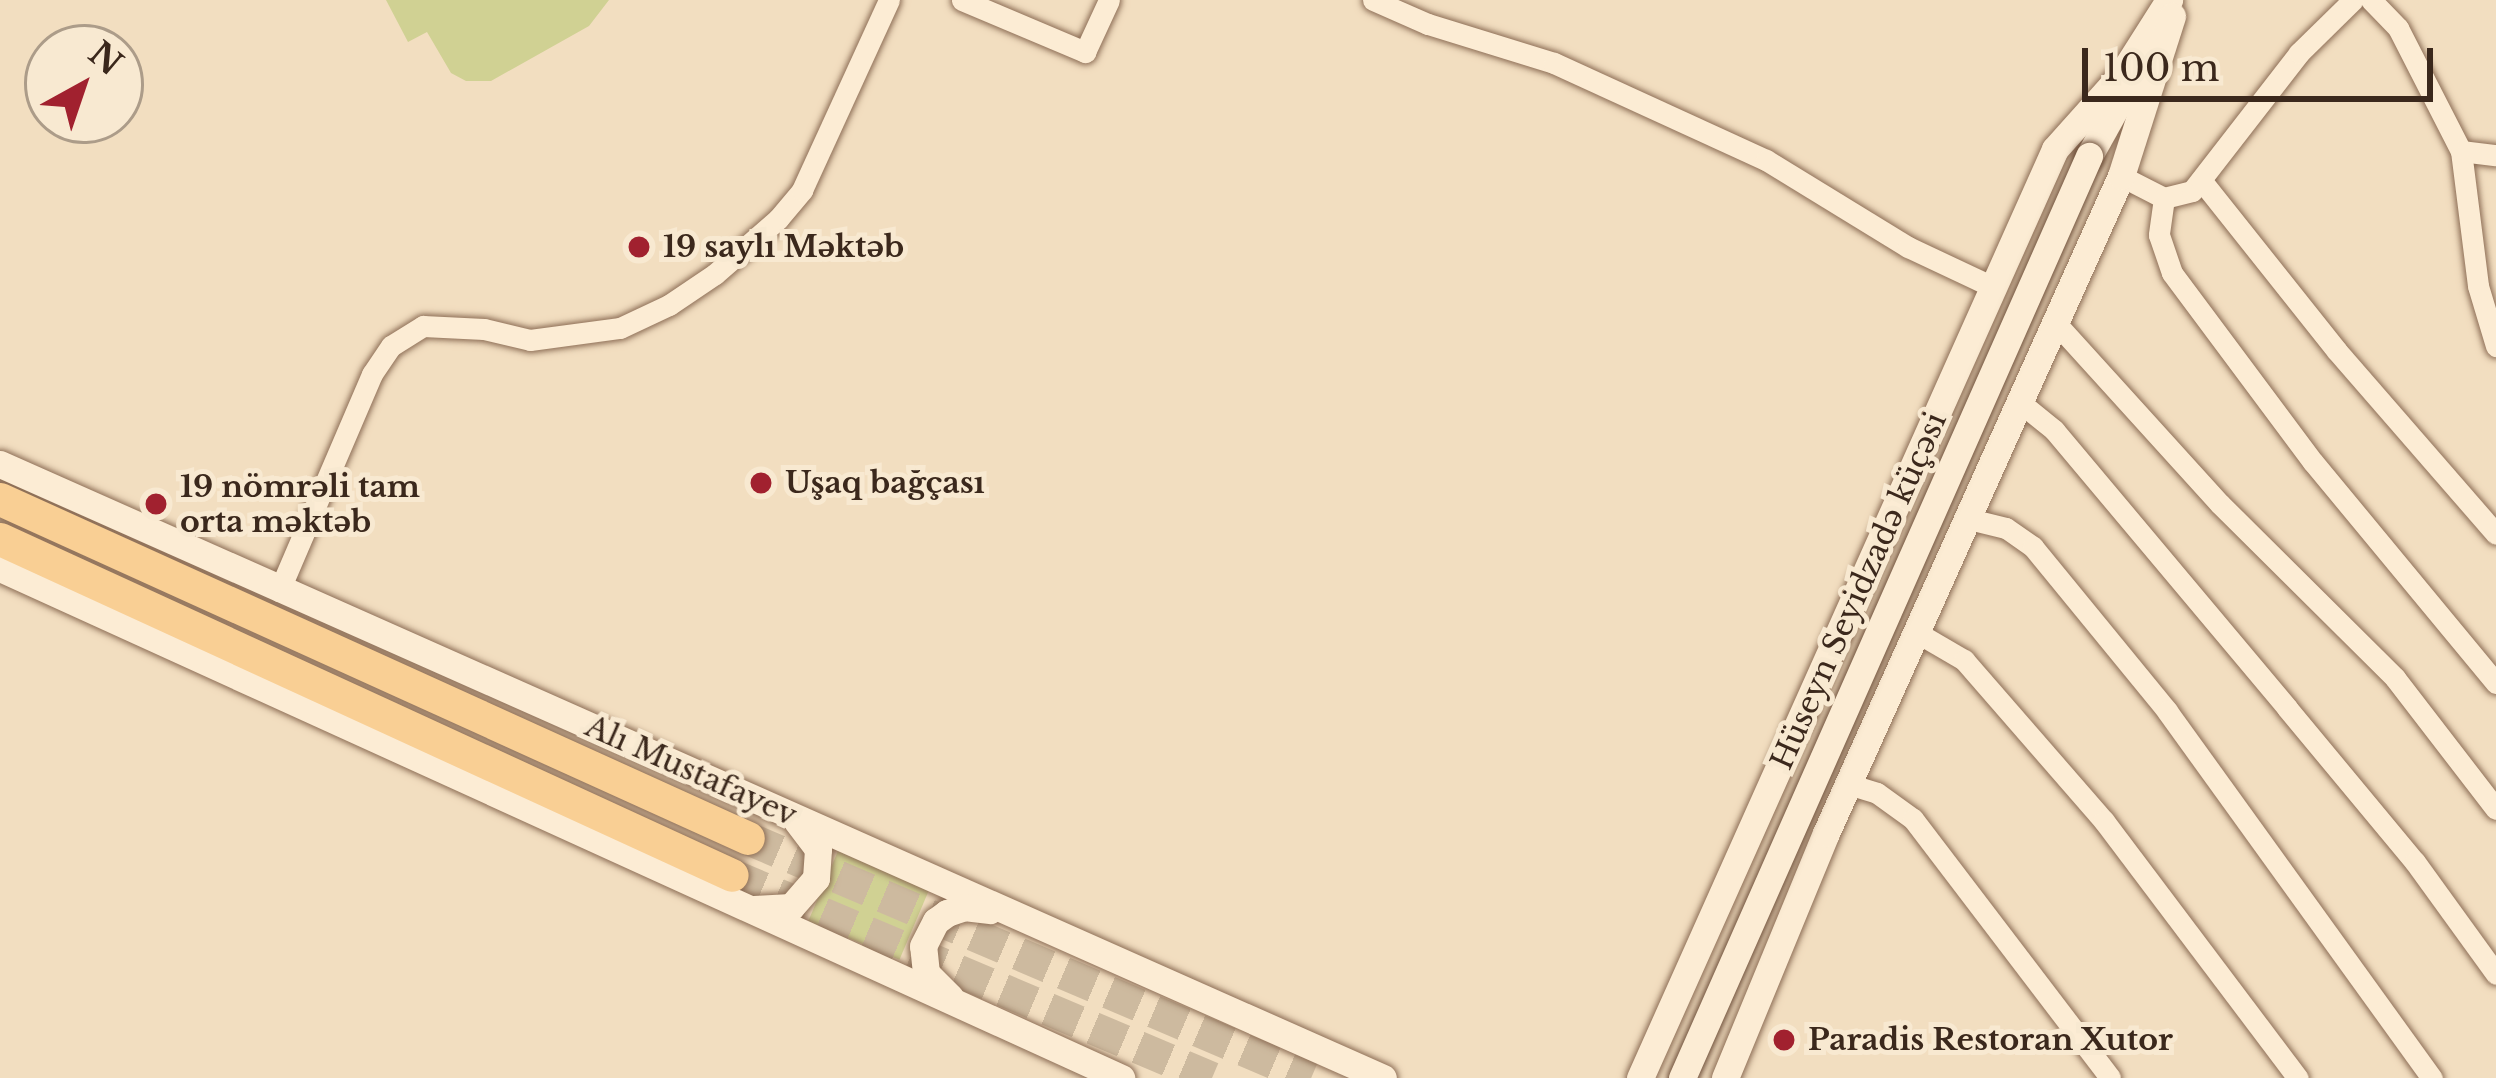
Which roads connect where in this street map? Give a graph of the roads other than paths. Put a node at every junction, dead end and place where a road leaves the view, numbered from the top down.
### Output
1 (889, 0) edge
2 (962, 0) edge
3 (1109, 0) edge
4 (1373, 0) edge
5 (2172, 0) edge
6 (2354, 0) edge
7 (2371, 0) edge
8 (2462, 151) junction
9 (2496, 155) edge
10 (2121, 176) junction
11 (2201, 180) junction
12 (2164, 198) junction
13 (1993, 287) junction
14 (2490, 311) edge
15 (2054, 321) junction
16 (2496, 346) edge
17 (2017, 400) junction
18 (0, 464) edge
19 (0, 499) edge
20 (1965, 518) junction
21 (2496, 534) edge
22 (0, 539) edge
23 (0, 568) edge
24 (279, 591) junction
25 (1916, 632) junction
26 (2496, 682) edge
27 (1848, 784) junction
28 (1760, 807) junction
29 (2496, 809) edge
30 (786, 812) junction
31 (1826, 833) junction
32 (748, 838) tunnel mouth
33 (732, 874) tunnel mouth
34 (743, 909) junction
35 (1011, 915) junction
36 (2496, 974) edge
37 (1676, 998) junction
38 (974, 1014) junction
39 (1727, 1072) edge
40 (1121, 1078) edge
41 (1383, 1078) edge
42 (1640, 1078) edge
43 (1682, 1078) edge
44 (2110, 1078) edge
45 (2299, 1078) edge
46 (2432, 1078) edge

1 - 24 street
2 - 3 street
4 - 13 street
5 - 10 street
5 - 13 street
5 - 43 street, Hüseyn Seyidzadə küçəsi, bridge
6 - 11 street
7 - 8 street
8 - 9 street
8 - 14 street
10 - 12 street
10 - 15 street
11 - 12 street
11 - 21 street
12 - 26 street
13 - 28 street
14 - 16 street
15 - 17 street
15 - 29 street
17 - 20 street
17 - 36 street
18 - 24 street, Alı Mustafayev
19 - 32 main road, Alı Mustafayev
20 - 25 street
20 - 46 street
22 - 33 main road
23 - 34 street
24 - 30 street, Alı Mustafayev
25 - 27 street
25 - 45 street
27 - 31 street
27 - 44 street
28 - 31 street
28 - 37 street
30 - 34 street
30 - 35 street, Alı Mustafayev
31 - 39 street
34 - 38 street
35 - 38 street
35 - 41 street, Alı Mustafayev
37 - 39 street
37 - 42 street
38 - 40 street

